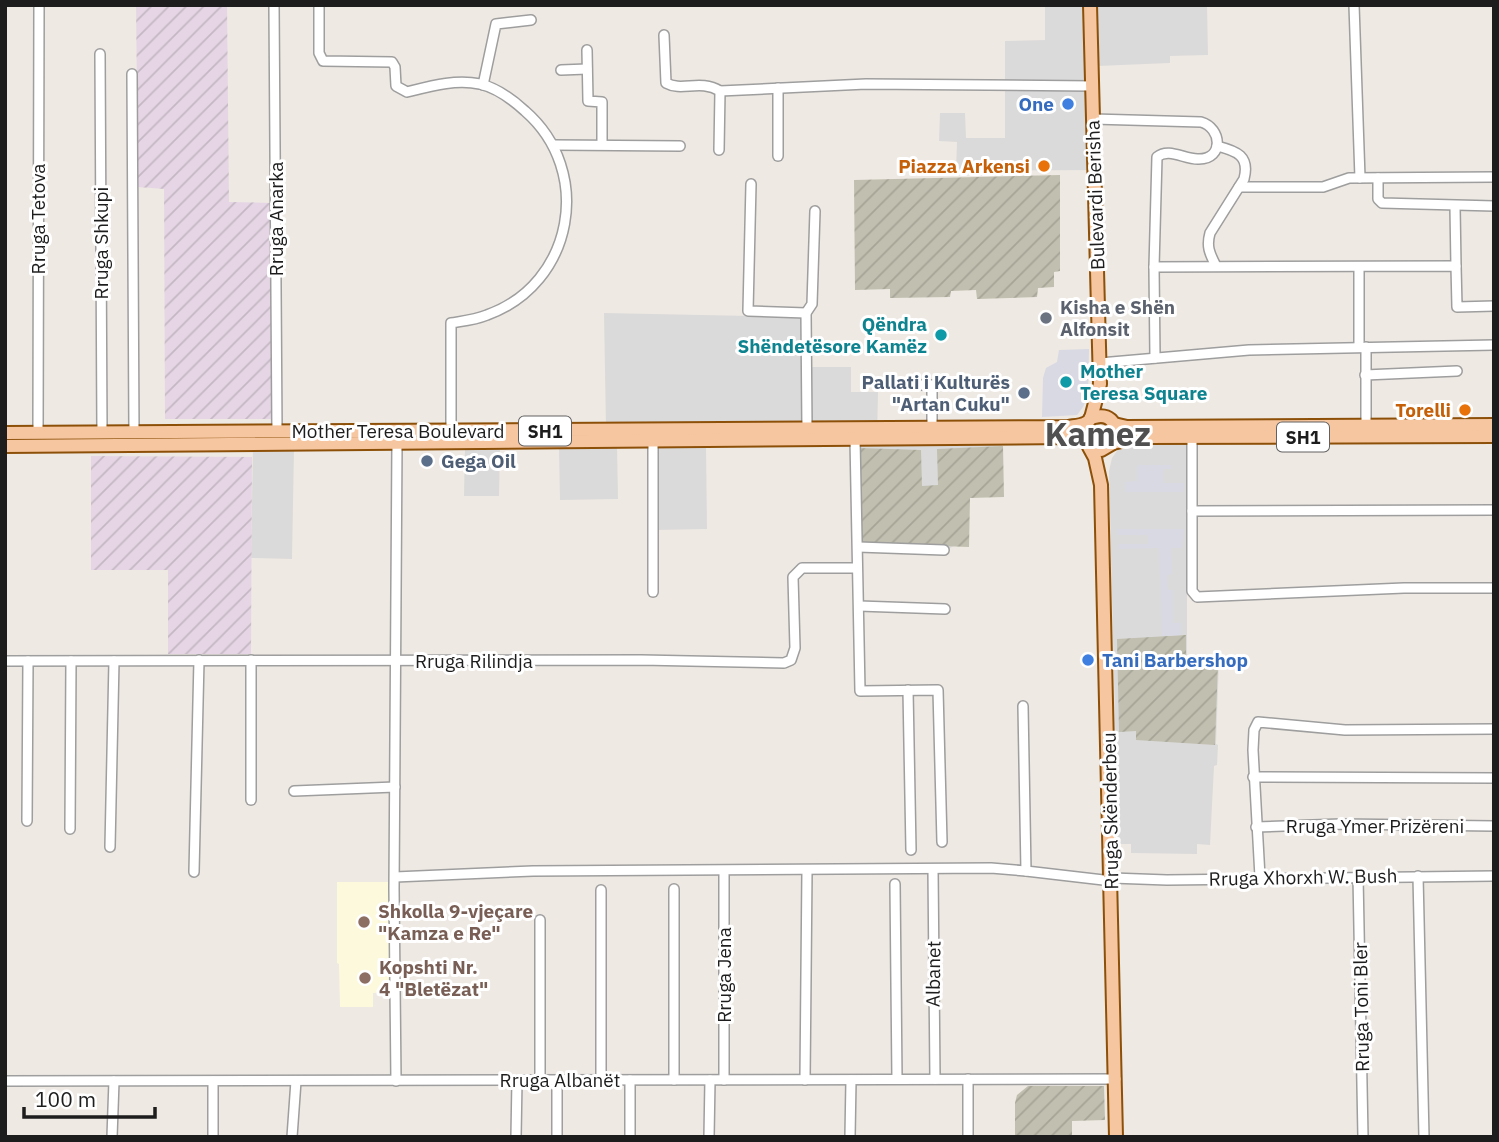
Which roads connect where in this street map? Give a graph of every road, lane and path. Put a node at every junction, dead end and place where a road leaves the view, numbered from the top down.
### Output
1 (39, 5) edge
2 (274, 5) edge
3 (319, 5) edge
4 (1090, 5) edge
5 (1354, 5) edge
6 (531, 20) dead end
7 (664, 35) dead end
8 (587, 50) dead end
9 (100, 54) dead end
10 (587, 69) junction
11 (561, 70) dead end
12 (132, 74) dead end
13 (483, 85) junction
14 (1092, 86) junction
15 (778, 88) junction
16 (720, 91) junction
17 (1093, 119) junction
18 (1217, 141) junction
19 (602, 144) junction
20 (554, 145) junction
21 (680, 146) dead end
22 (719, 150) dead end
23 (778, 156) dead end
24 (1494, 177) edge
25 (1360, 178) junction
26 (1378, 178) junction
27 (751, 184) dead end
28 (1239, 187) junction
29 (1455, 206) junction
30 (1494, 206) edge
31 (815, 211) dead end
32 (1216, 266) junction
33 (1456, 266) junction
34 (1154, 267) junction
35 (1359, 267) junction
36 (1494, 306) edge
37 (806, 313) junction
38 (1494, 345) edge
39 (1362, 347) junction
40 (1155, 359) junction
41 (1100, 363) junction
42 (1457, 371) dead end
43 (1365, 375) junction
44 (1100, 384) junction
45 (886, 385) dead end
46 (1088, 421) junction
47 (1112, 422) junction
48 (1494, 425) edge
49 (1366, 426) junction
50 (807, 429) junction
51 (932, 429) junction
52 (451, 431) junction
53 (277, 432) junction
54 (5, 433) edge
55 (38, 433) junction
56 (102, 433) junction
57 (134, 433) junction
58 (855, 434) junction
59 (1494, 436) edge
60 (1192, 437) junction
61 (653, 441) junction
62 (397, 443) junction
63 (1087, 444) junction
64 (1112, 445) junction
65 (5, 446) edge
66 (1101, 485) junction
67 (1494, 510) edge
68 (1192, 512) junction
69 (858, 547) junction
70 (944, 550) dead end
71 (857, 568) junction
72 (1494, 588) edge
73 (653, 592) dead end
74 (859, 606) junction
75 (945, 609) dead end
76 (199, 660) junction
77 (251, 660) junction
78 (396, 660) junction
79 (5, 661) edge
80 (28, 661) junction
81 (71, 661) junction
82 (114, 661) junction
83 (908, 690) junction
84 (1023, 706) dead end
85 (1494, 729) edge
86 (1253, 777) junction
87 (1494, 778) edge
88 (395, 787) junction
89 (294, 791) dead end
90 (251, 800) dead end
91 (27, 821) dead end
92 (1494, 826) edge
93 (1256, 827) junction
94 (70, 829) dead end
95 (942, 842) dead end
96 (110, 847) dead end
97 (911, 850) dead end
98 (933, 869) junction
99 (807, 870) junction
100 (724, 871) junction
101 (1026, 871) junction
102 (194, 872) dead end
103 (1358, 876) junction
104 (1418, 876) junction
105 (1494, 876) edge
106 (395, 877) junction
107 (1260, 877) junction
108 (1112, 879) junction
109 (895, 884) dead end
110 (674, 889) dead end
111 (601, 890) dead end
112 (540, 920) dead end
113 (897, 1079) junction
114 (934, 1079) junction
115 (968, 1079) junction
116 (1116, 1079) junction
117 (517, 1080) junction
118 (540, 1080) junction
119 (557, 1080) junction
120 (601, 1080) junction
121 (630, 1080) junction
122 (674, 1080) junction
123 (710, 1080) junction
124 (724, 1080) junction
125 (805, 1080) junction
126 (851, 1080) junction
127 (5, 1081) edge
128 (114, 1081) junction
129 (213, 1081) junction
130 (296, 1081) junction
131 (396, 1081) junction
132 (112, 1137) edge
133 (212, 1137) edge
134 (292, 1137) edge
135 (516, 1137) edge
136 (557, 1137) edge
137 (630, 1137) edge
138 (709, 1137) edge
139 (850, 1137) edge
140 (968, 1137) edge
141 (1116, 1137) edge
142 (1363, 1137) edge
143 (1424, 1137) edge

1 - 55 street, Rruga Tetova
2 - 53 street, Rruga Anarka
3 - 13 street
4 - 14 main road, Bulevardi Berisha
5 - 25 street
6 - 13 street
7 - 16 street
8 - 10 street
9 - 56 street, Rruga Shkupi
10 - 11 street
10 - 19 street
12 - 57 street
13 - 20 street
14 - 15 street
14 - 17 main road, Bulevardi Berisha
15 - 16 street
15 - 23 street
16 - 22 street
17 - 18 street
17 - 41 main road, Bulevardi Berisha
18 - 28 street
18 - 34 street
19 - 20 street
19 - 21 street
20 - 52 street
24 - 26 street
25 - 26 street
25 - 28 street
26 - 29 street
27 - 37 street
28 - 32 street
29 - 30 street
29 - 33 street
31 - 37 street
32 - 34 street
32 - 35 street
33 - 35 street
33 - 36 street
34 - 40 street
35 - 39 street
37 - 50 street
38 - 39 street
39 - 40 street
39 - 43 street
40 - 41 street
41 - 44 main road, Bulevardi Berisha
42 - 43 street
43 - 49 street
44 - 46 main road, Bulevardi Berisha
44 - 47 main road, Bulevardi Berisha
45 - 51 street
46 - 47 main road, Mother Teresa Boulevard / SH1
46 - 51 main road, Mother Teresa Boulevard / SH1
46 - 63 main road
47 - 49 main road, Mother Teresa Boulevard / SH1
47 - 64 main road
48 - 49 main road, Mother Teresa Boulevard / SH1
50 - 52 main road, Mother Teresa Boulevard / SH1
50 - 58 main road, Mother Teresa Boulevard / SH1
51 - 58 main road, Mother Teresa Boulevard / SH1
52 - 53 main road, Mother Teresa Boulevard / SH1
53 - 57 main road, Mother Teresa Boulevard / SH1
54 - 55 main road, Mother Teresa Boulevard / SH1
55 - 56 main road, Mother Teresa Boulevard / SH1
56 - 57 main road, Mother Teresa Boulevard / SH1
58 - 61 main road, Mother Teresa Boulevard / SH1
58 - 63 main road, Mother Teresa Boulevard / SH1
58 - 69 street
59 - 60 main road, Mother Teresa Boulevard / SH1
60 - 64 main road, Mother Teresa Boulevard / SH1
60 - 68 street
61 - 62 main road, Mother Teresa Boulevard / SH1
61 - 73 street
62 - 65 main road, Mother Teresa Boulevard / SH1
62 - 78 street
63 - 64 main road, Mother Teresa Boulevard / SH1
63 - 66 main road, Rruga Skënderbeu
64 - 66 main road, Rruga Skënderbeu
66 - 108 main road, Rruga Skënderbeu
67 - 68 street
68 - 72 street
69 - 70 street
69 - 71 street
71 - 74 street
71 - 78 street, Rruga Rilindja
74 - 75 street
74 - 83 street
76 - 77 street, Rruga Rilindja
76 - 82 street, Rruga Rilindja
76 - 102 street
77 - 78 street, Rruga Rilindja
77 - 90 street
78 - 88 street
79 - 80 street, Rruga Rilindja
80 - 81 street, Rruga Rilindja
80 - 91 street
81 - 82 street, Rruga Rilindja
81 - 94 street
82 - 96 street
83 - 95 street
83 - 97 street
84 - 101 street
85 - 86 street
86 - 87 street
86 - 93 street
88 - 89 street
88 - 106 street
92 - 93 street, Rruga Ymer Prizëreni
93 - 107 street
98 - 99 street, Rruga Xhorxh W. Bush
98 - 101 street, Rruga Xhorxh W. Bush
98 - 114 street, Albanet
99 - 100 street, Rruga Xhorxh W. Bush
99 - 125 street
100 - 106 street, Rruga Xhorxh W. Bush
100 - 124 street, Rruga Jena
101 - 108 street, Rruga Xhorxh W. Bush
103 - 104 street, Rruga Xhorxh W. Bush
103 - 107 street, Rruga Xhorxh W. Bush
103 - 142 street, Rruga Toni Bler
104 - 105 street, Rruga Xhorxh W. Bush
104 - 143 street
106 - 131 street
107 - 108 street, Rruga Xhorxh W. Bush
108 - 116 main road, Rruga Skënderbeu
109 - 113 street
110 - 122 street
111 - 120 street
112 - 118 street
113 - 114 street, Rruga Albanët
113 - 126 street, Rruga Albanët
114 - 115 street, Rruga Albanët
115 - 116 street, Rruga Albanët
115 - 140 street
116 - 141 main road, Rruga Skënderbeu
117 - 118 street, Rruga Albanët
117 - 131 street, Rruga Albanët
117 - 135 street
118 - 119 street, Rruga Albanët
119 - 120 street, Rruga Albanët
119 - 136 street
120 - 121 street, Rruga Albanët
121 - 122 street, Rruga Albanët
121 - 137 street
122 - 123 street, Rruga Albanët
123 - 124 street, Rruga Albanët
123 - 138 street
124 - 125 street, Rruga Albanët
125 - 126 street, Rruga Albanët
126 - 139 street
127 - 128 street, Rruga Albanët
128 - 129 street, Rruga Albanët
128 - 132 street
129 - 130 street, Rruga Albanët
129 - 133 street
130 - 131 street, Rruga Albanët
130 - 134 street

